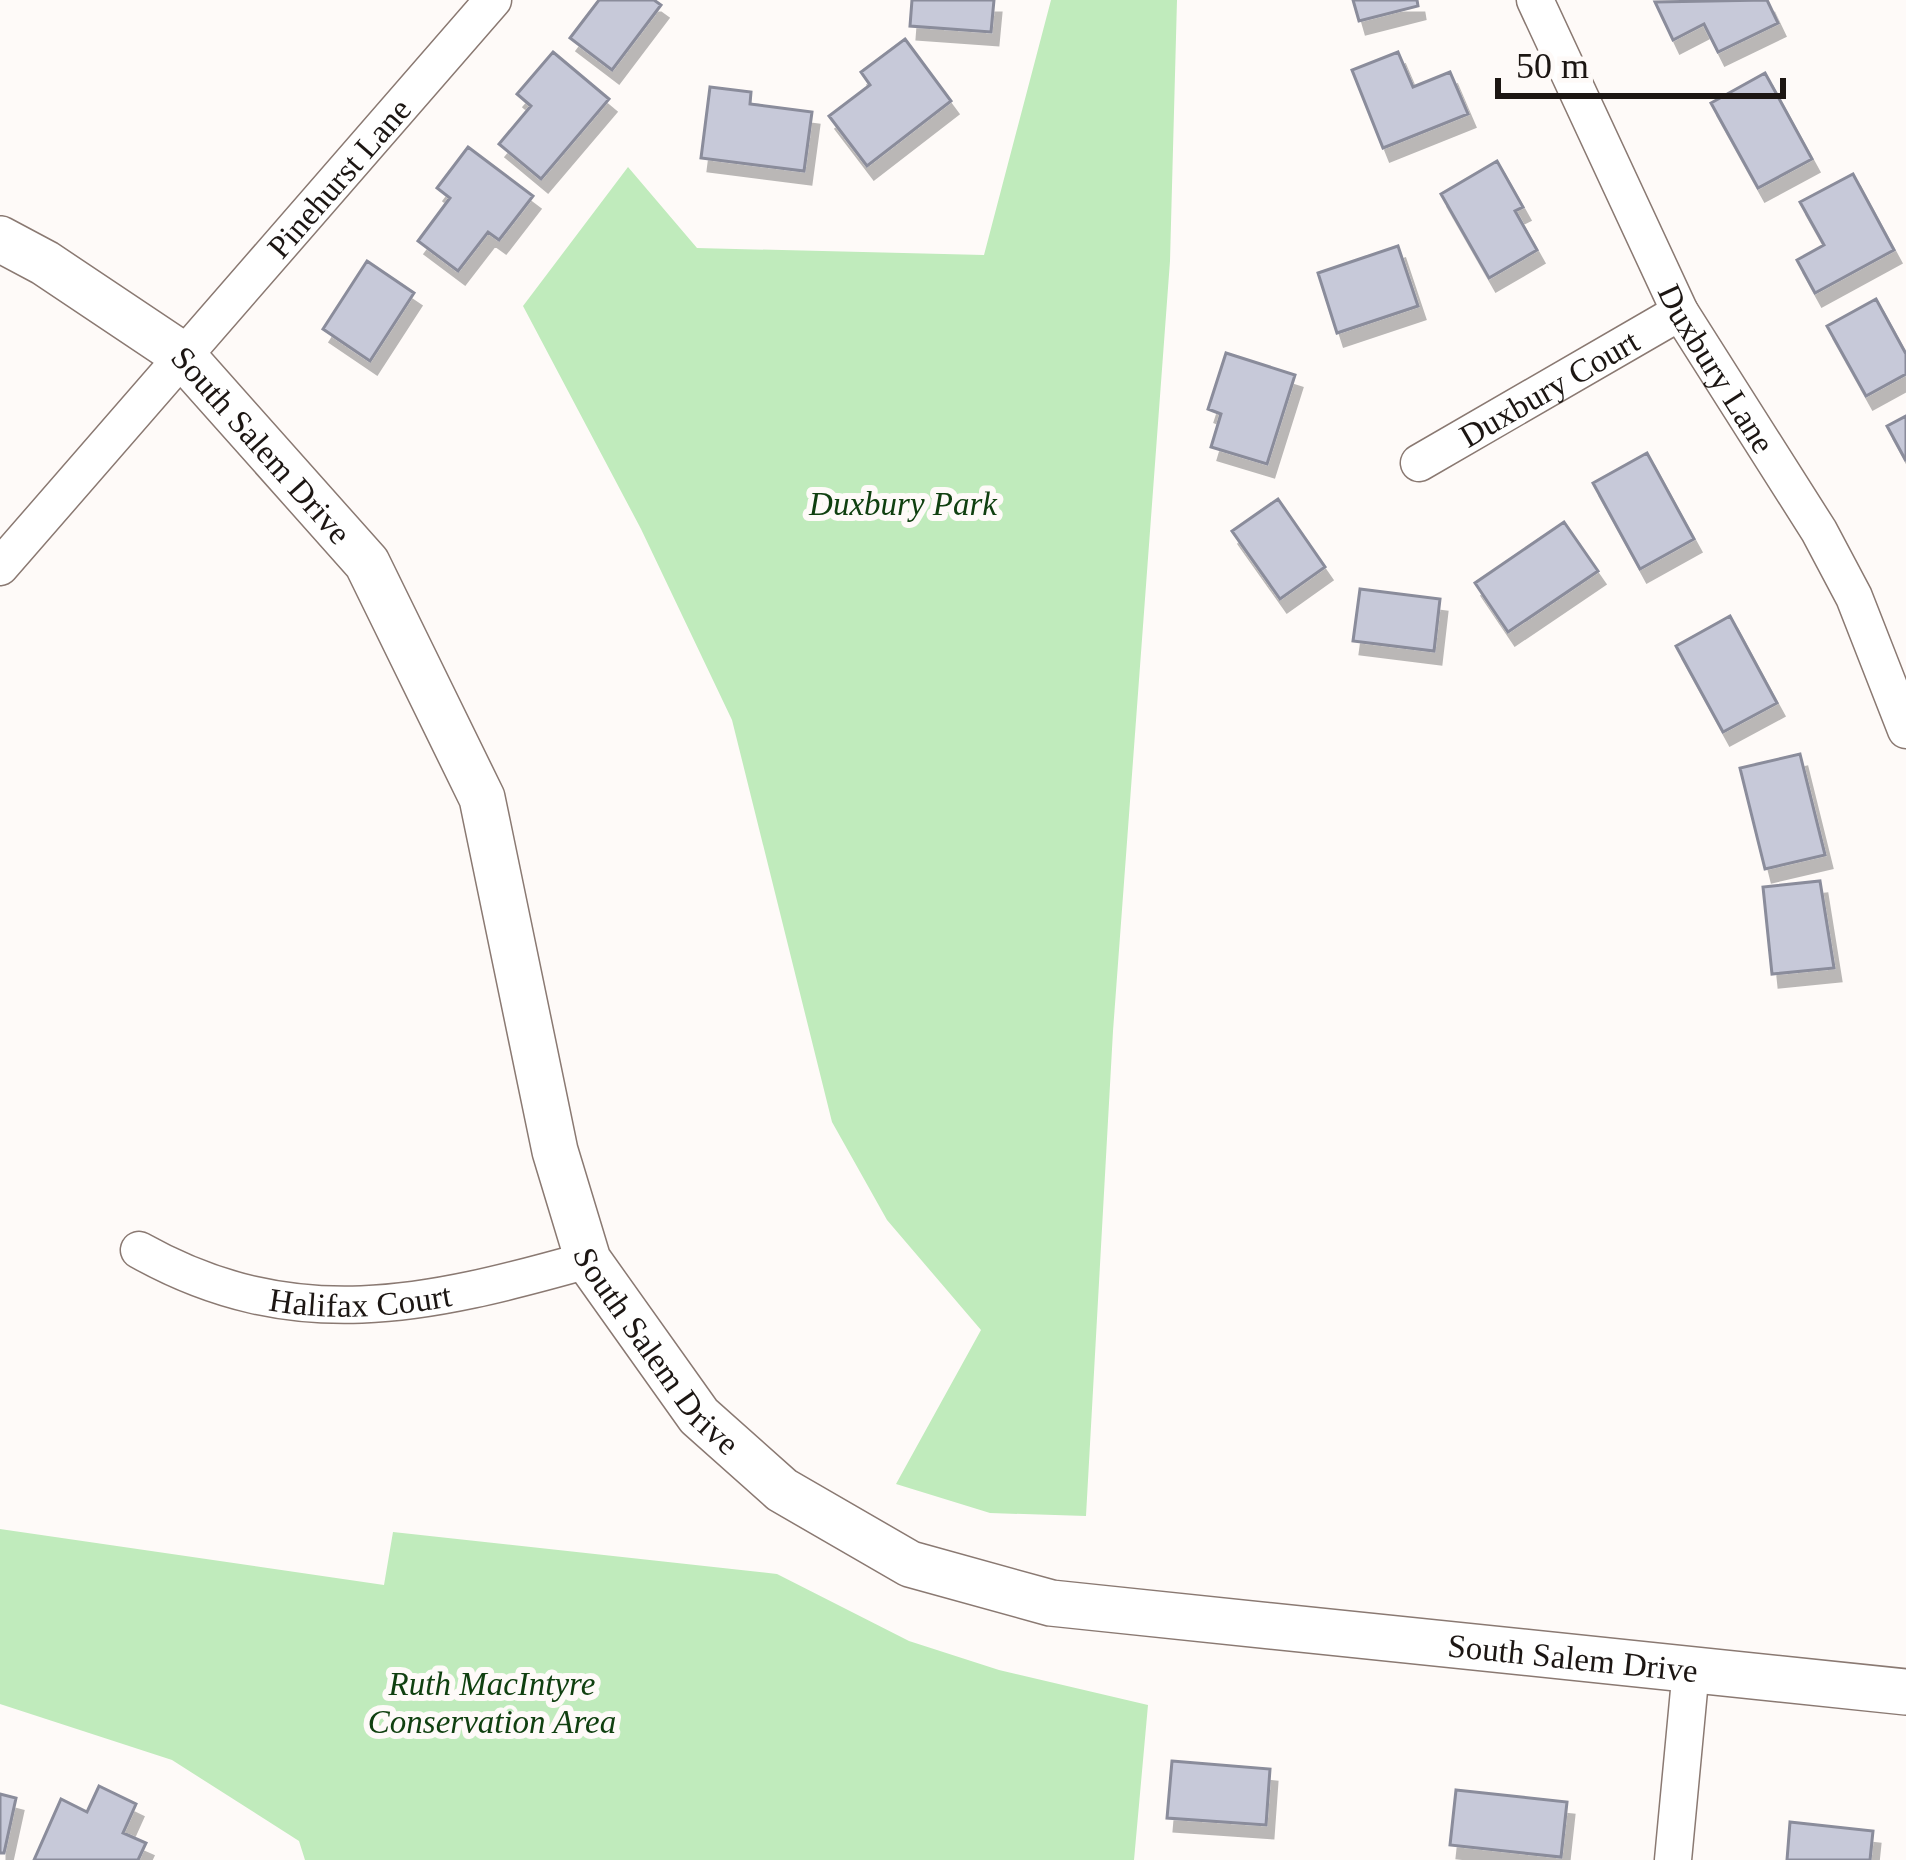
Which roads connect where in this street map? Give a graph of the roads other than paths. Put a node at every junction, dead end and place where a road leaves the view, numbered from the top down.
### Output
1 (493, 0) edge
2 (1535, 0) edge
3 (0, 239) edge
4 (1680, 311) junction
5 (181, 354) junction
6 (1419, 463) dead end
7 (0, 567) edge
8 (1906, 730) edge
9 (139, 1250) dead end
10 (588, 1260) junction
11 (1690, 1669) junction
12 (1906, 1692) edge
13 (1673, 1860) edge

1 - 5 street, Pinehurst Lane
2 - 4 street, Duxbury Lane
3 - 5 street, South Salem Drive
4 - 6 street, Duxbury Court
4 - 8 street, Duxbury Lane
5 - 7 street, Pinehurst Lane
5 - 10 street, South Salem Drive
9 - 10 street, Halifax Court
10 - 11 street, South Salem Drive
11 - 12 street, South Salem Drive
11 - 13 street

